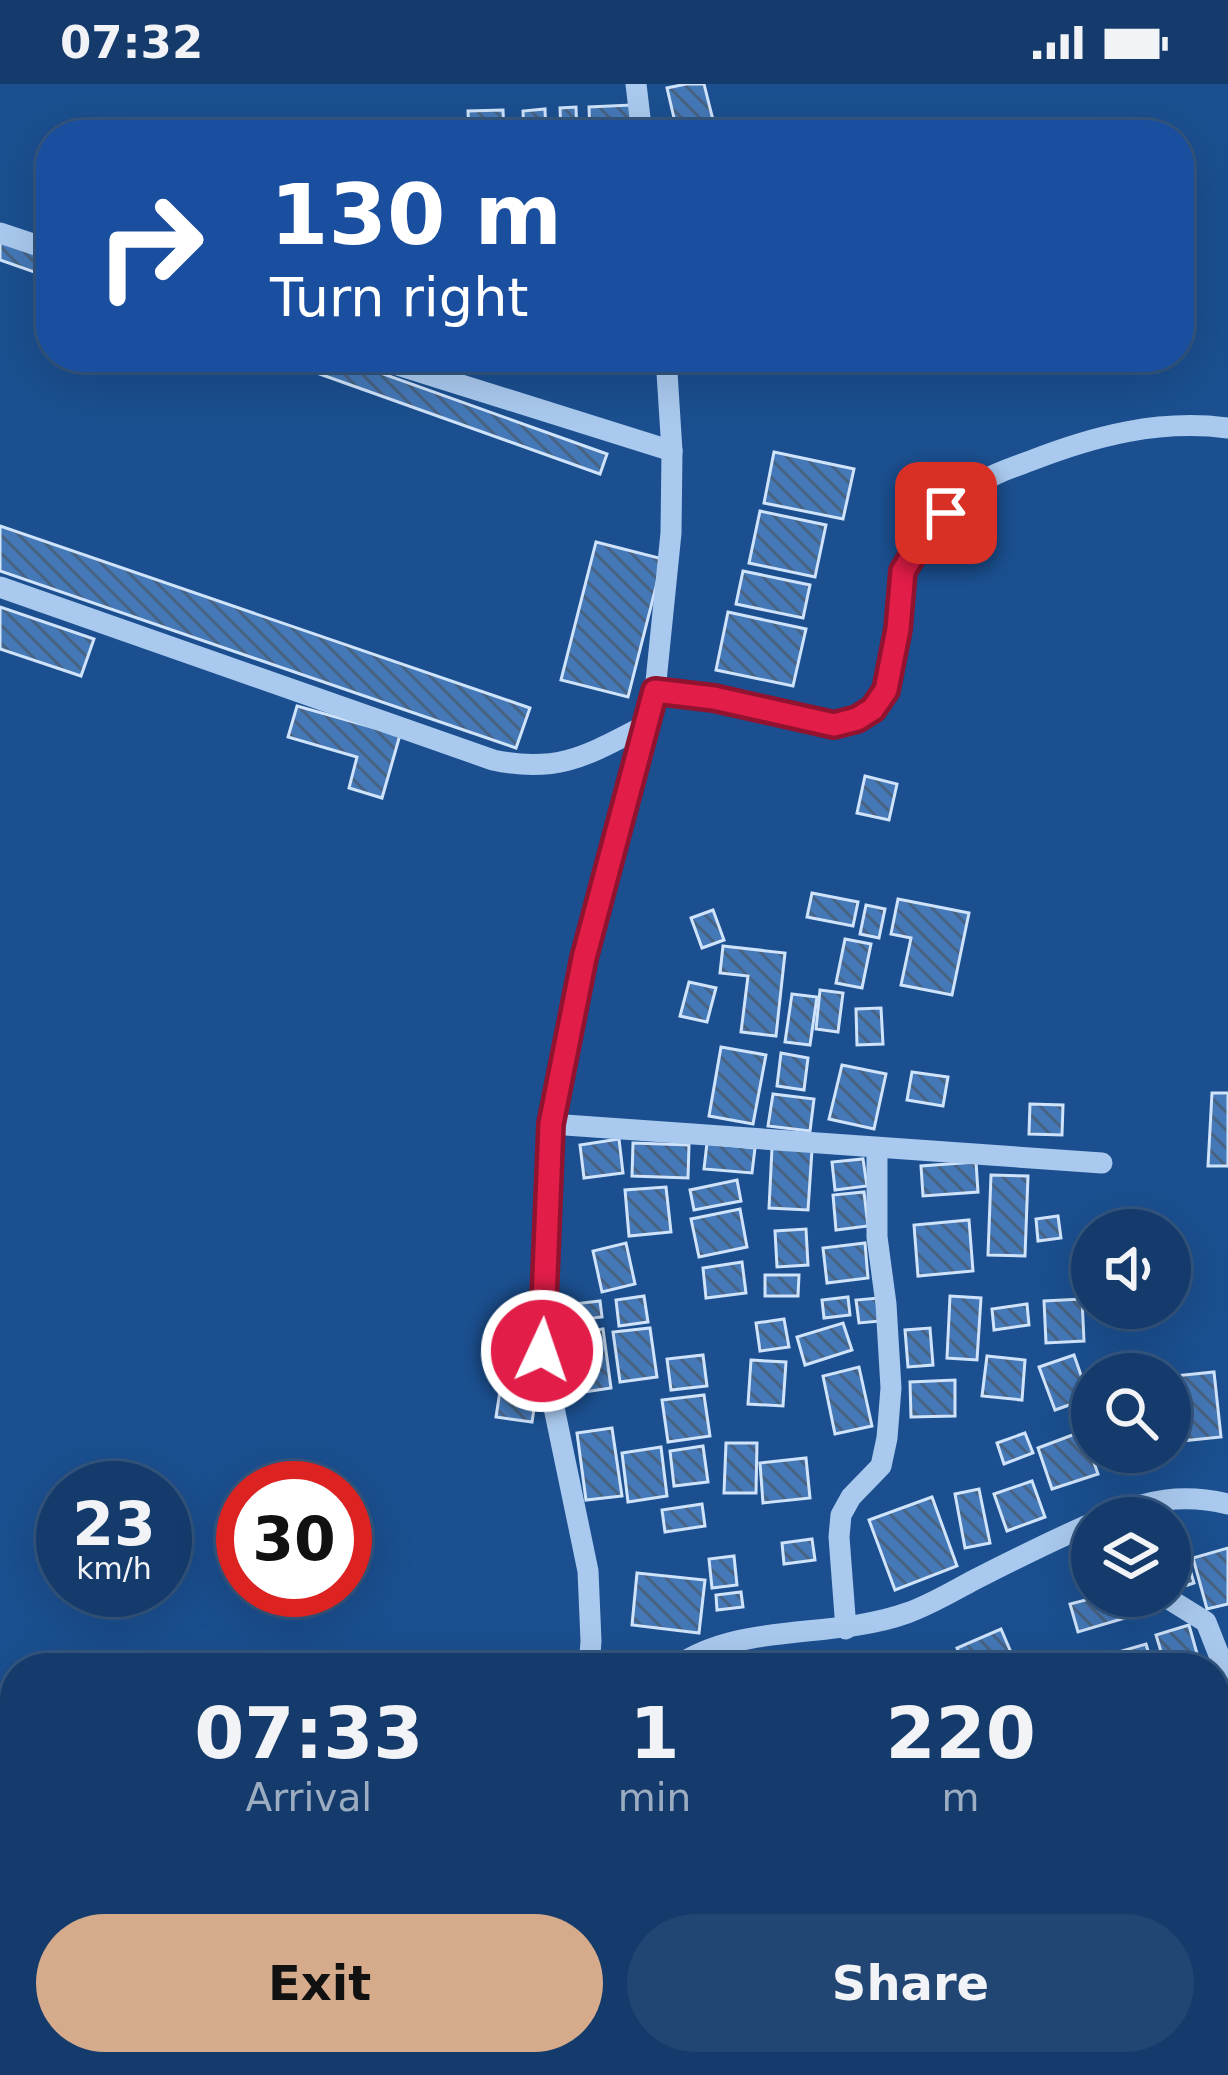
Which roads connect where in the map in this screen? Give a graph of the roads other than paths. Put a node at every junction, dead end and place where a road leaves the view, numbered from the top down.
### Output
1 (636, 84) edge
2 (640, 120) edge
3 (0, 233) edge
4 (36, 245) edge
5 (419, 372) edge
6 (667, 372) edge
7 (1228, 428) edge
8 (672, 451) junction
9 (0, 587) edge
10 (655, 691) junction
11 (644, 727) junction
12 (551, 1124) junction
13 (877, 1149) junction
14 (1102, 1163) dead end
15 (1191, 1498) edge
16 (1228, 1504) edge
17 (1071, 1532) edge
18 (1191, 1613) edge
19 (846, 1629) junction
20 (590, 1653) edge
21 (699, 1653) edge
22 (1218, 1653) edge

1 - 2 street
3 - 4 street
5 - 8 street
6 - 8 street
7 - 10 street
8 - 10 street
9 - 11 street
10 - 11 street
11 - 12 street
12 - 13 street
12 - 20 street
13 - 14 street
13 - 19 street
15 - 16 street
17 - 19 street
18 - 22 street
19 - 21 street

